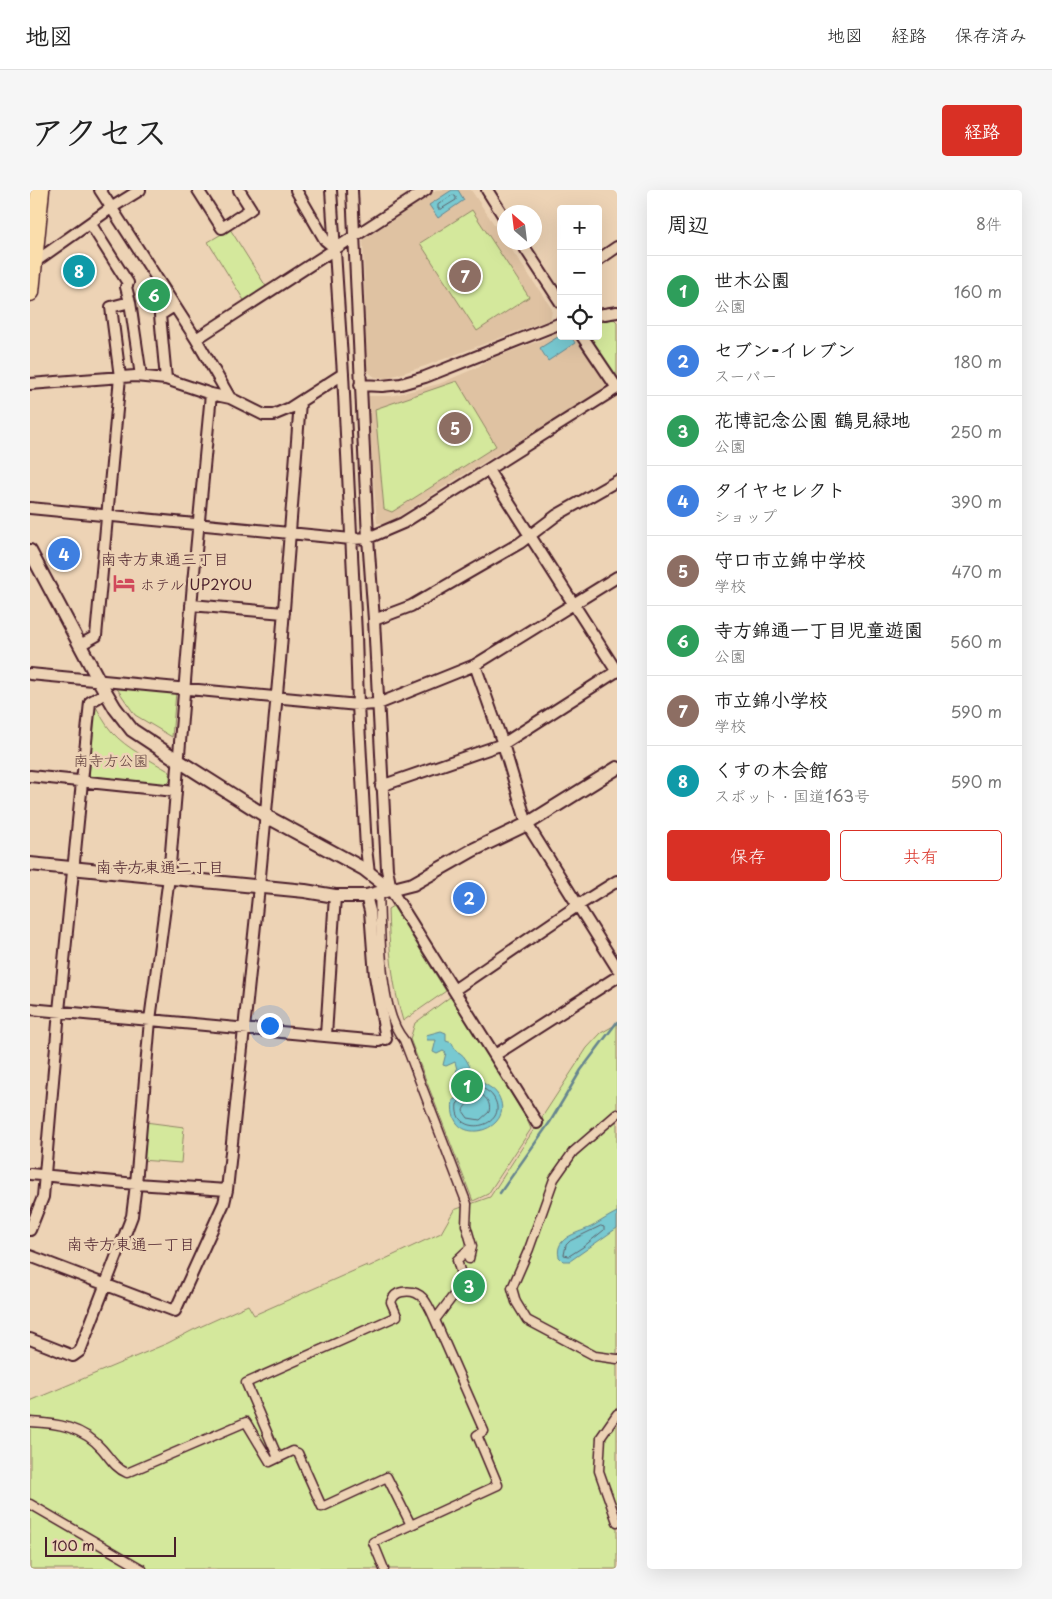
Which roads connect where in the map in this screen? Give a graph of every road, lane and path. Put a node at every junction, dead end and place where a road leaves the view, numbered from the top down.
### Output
1 (40, 190) edge
2 (100, 190) edge
3 (140, 190) edge
4 (198, 190) edge
5 (239, 190) edge
6 (296, 190) edge
7 (331, 190) edge
8 (352, 190) edge
9 (426, 190) edge
10 (487, 190) edge
11 (497, 206) edge
12 (111, 208) junction
13 (90, 223) junction
14 (355, 236) junction
15 (617, 247) edge
16 (336, 249) junction
17 (527, 250) edge
18 (602, 257) edge
19 (32, 264) edge
20 (557, 289) edge
21 (30, 292) edge
22 (130, 302) junction
23 (174, 306) junction
24 (617, 312) edge
25 (602, 314) edge
26 (557, 325) edge
27 (196, 339) junction
28 (585, 340) edge
29 (343, 374) junction
30 (141, 376) junction
31 (120, 377) junction
32 (166, 379) junction
33 (30, 384) edge
34 (360, 385) junction
35 (617, 388) edge
36 (211, 394) junction
37 (230, 398) junction
38 (300, 402) junction
39 (488, 470) junction
40 (617, 481) edge
41 (30, 508) edge
42 (108, 516) junction
43 (199, 525) junction
44 (290, 534) junction
45 (530, 537) junction
46 (368, 538) junction
47 (351, 539) junction
48 (30, 551) edge
49 (617, 577) edge
50 (574, 604) junction
51 (191, 605) junction
52 (284, 613) junction
53 (374, 620) junction
54 (80, 645) junction
55 (475, 666) junction
56 (617, 671) edge
57 (30, 674) edge
58 (98, 680) junction
59 (184, 688) junction
60 (106, 693) junction
61 (276, 697) junction
62 (378, 704) junction
63 (358, 705) junction
64 (504, 744) junction
65 (179, 761) junction
66 (617, 768) edge
67 (30, 776) edge
68 (83, 780) junction
69 (382, 786) junction
70 (175, 791) junction
71 (264, 815) junction
72 (528, 824) junction
73 (30, 864) edge
74 (74, 869) junction
75 (369, 873) junction
76 (169, 877) junction
77 (617, 881) edge
78 (259, 886) junction
79 (385, 891) junction
80 (335, 896) junction
81 (366, 896) junction
82 (577, 906) junction
83 (617, 968) edge
84 (617, 977) edge
85 (454, 990) junction
86 (30, 1009) edge
87 (59, 1011) junction
88 (150, 1020) junction
89 (244, 1029) junction
90 (326, 1035) junction
91 (495, 1056) junction
92 (617, 1114) edge
93 (537, 1123) dead end
94 (30, 1174) edge
95 (45, 1175) junction
96 (136, 1184) junction
97 (227, 1190) junction
98 (30, 1230) edge
99 (472, 1246) junction
100 (30, 1256) edge
101 (469, 1259) dead end
102 (106, 1284) junction
103 (435, 1320) junction
104 (30, 1339) edge
105 (617, 1359) edge
106 (617, 1414) edge
107 (30, 1422) edge
108 (278, 1458) junction
109 (30, 1504) edge
110 (617, 1522) edge
111 (411, 1525) junction
112 (142, 1569) edge
113 (384, 1569) edge

1 - 19 highway
2 - 12 street
3 - 12 street
4 - 5 street
6 - 16 street
7 - 16 street
8 - 14 street
9 - 14 street
10 - 11 street
12 - 13 street
12 - 23 street
13 - 19 street
13 - 22 street
14 - 16 street
14 - 34 street
15 - 18 street
16 - 27 street
16 - 29 street
17 - 20 street
19 - 21 highway
22 - 30 street
22 - 31 street
23 - 27 street
23 - 32 street
24 - 25 street
26 - 34 street
27 - 37 street
28 - 35 street
29 - 38 street
29 - 47 street
30 - 31 street
30 - 32 street
31 - 33 street
31 - 42 street
32 - 36 street
34 - 46 street
35 - 39 street
36 - 37 street
36 - 43 street
37 - 38 street
38 - 44 street
39 - 45 street
39 - 46 street
40 - 45 street
41 - 42 street
42 - 43 street
42 - 54 street
43 - 44 street
43 - 51 street
44 - 47 street
44 - 52 street
45 - 50 street
45 - 53 street
46 - 47 street
46 - 53 street
47 - 63 street
48 - 54 street
49 - 50 street
50 - 55 street
50 - 56 street
51 - 52 street
51 - 59 street
52 - 61 street
53 - 62 street
54 - 58 street
55 - 62 street
55 - 64 street
56 - 64 street
57 - 58 street
58 - 59 street
58 - 60 street
59 - 61 street
59 - 65 street
60 - 65 street
60 - 68 street
61 - 63 street
61 - 71 street
62 - 63 street
62 - 69 street
63 - 75 street
64 - 69 street
64 - 72 street
65 - 70 street
65 - 71 street
66 - 72 street
67 - 68 street
68 - 70 street
68 - 74 street
69 - 79 street
70 - 76 street
71 - 75 street
71 - 78 street
72 - 79 street
72 - 82 street
73 - 74 street
74 - 76 street
74 - 87 street
75 - 79 street
76 - 78 street
76 - 88 street
77 - 82 street
78 - 80 street
78 - 89 street
79 - 81 street
79 - 85 street
79 - 99 street
80 - 81 street
80 - 90 street
81 - 90 street
82 - 83 street
82 - 85 street
84 - 91 street
85 - 91 street
86 - 87 street
87 - 88 street
87 - 95 street
88 - 89 street
88 - 96 street
89 - 90 street
89 - 97 street
91 - 93 street
92 - 105 street
94 - 95 street
95 - 96 street
95 - 98 street
96 - 97 street
96 - 102 street
97 - 102 street
99 - 101 street
99 - 103 street
100 - 102 street
102 - 104 street
103 - 108 street
103 - 111 street
106 - 110 street
107 - 108 street
108 - 111 street
109 - 112 street
111 - 113 street

